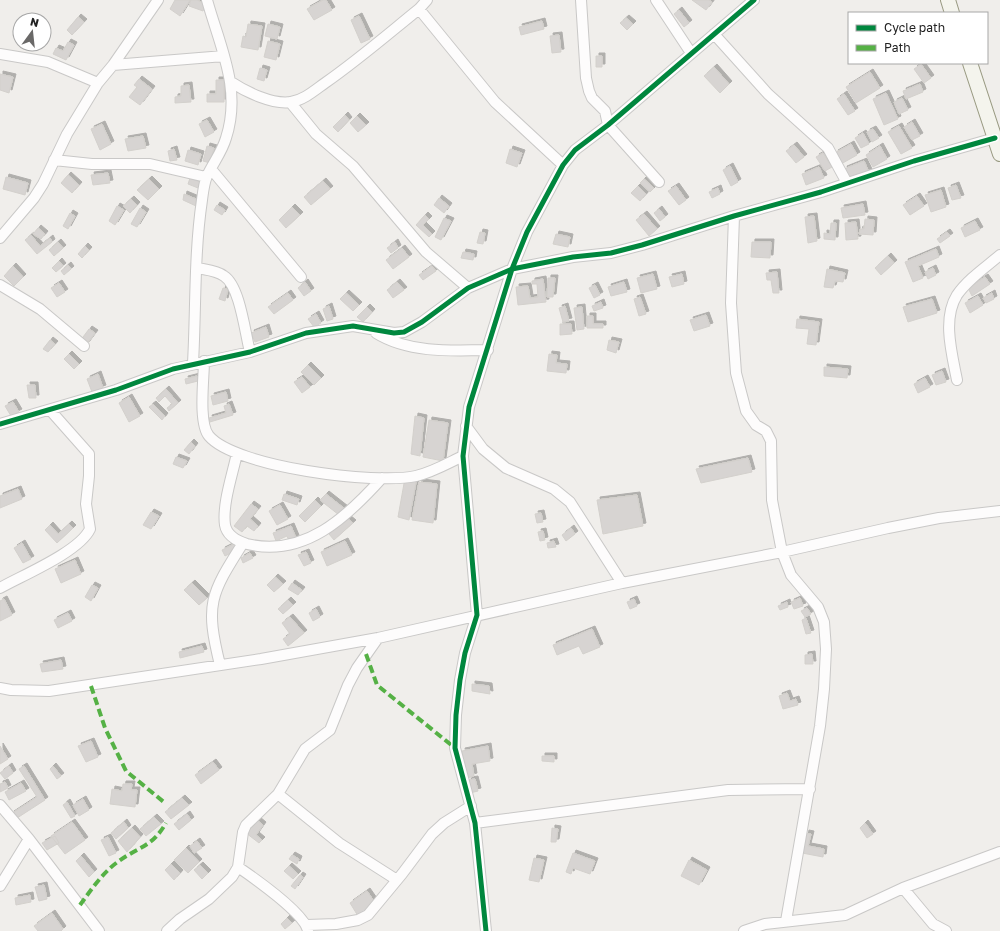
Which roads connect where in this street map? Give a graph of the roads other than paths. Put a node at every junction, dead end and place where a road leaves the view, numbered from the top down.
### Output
1 (158, 0) edge
2 (207, 0) edge
3 (427, 0) edge
4 (581, 0) edge
5 (656, 0) edge
6 (754, 0) edge
7 (948, 0) edge
8 (419, 9) junction
9 (952, 12) edge
10 (714, 34) junction
11 (691, 53) junction
12 (0, 54) edge
13 (224, 56) junction
14 (970, 64) edge
15 (113, 65) junction
16 (231, 82) junction
17 (98, 83) junction
18 (290, 102) junction
19 (608, 125) junction
20 (995, 138) junction
21 (1000, 154) edge
22 (54, 160) junction
23 (562, 165) junction
24 (208, 173) junction
25 (659, 182) dead end
26 (847, 183) junction
27 (734, 216) junction
28 (0, 238) edge
29 (1000, 255) edge
30 (197, 268) junction
31 (512, 269) junction
32 (301, 277) dead end
33 (0, 285) edge
34 (468, 288) junction
35 (371, 329) junction
36 (84, 346) dead end
37 (488, 350) junction
38 (250, 352) junction
39 (204, 361) junction
40 (193, 363) junction
41 (957, 380) dead end
42 (50, 410) junction
43 (0, 424) edge
44 (466, 426) junction
45 (237, 453) junction
46 (463, 456) junction
47 (382, 478) junction
48 (1000, 511) edge
49 (243, 543) junction
50 (782, 552) junction
51 (622, 583) junction
52 (0, 588) edge
53 (477, 615) junction
54 (378, 638) junction
55 (220, 665) junction
56 (0, 688) edge
57 (810, 789) junction
58 (278, 794) junction
59 (0, 805) edge
60 (471, 806) junction
61 (475, 823) junction
62 (29, 839) junction
63 (1000, 852) edge
64 (238, 867) junction
65 (398, 880) junction
66 (0, 886) edge
67 (903, 888) junction
68 (786, 921) junction
69 (308, 928) edge
70 (99, 931) edge
71 (167, 931) edge
72 (486, 931) edge
73 (744, 931) edge
74 (946, 931) edge

1 - 15 street
2 - 13 street
3 - 8 street
4 - 19 street
5 - 11 street
6 - 10 street
7 - 9 main road
8 - 18 street
8 - 23 street
10 - 11 street
10 - 26 street
11 - 19 street
12 - 17 street
13 - 15 street
13 - 16 street
14 - 20 main road
15 - 17 street
16 - 18 street
16 - 24 street
17 - 22 street
18 - 34 street
19 - 23 street
19 - 25 street
20 - 21 main road
20 - 26 street
22 - 24 street
22 - 28 street
23 - 31 street
24 - 30 street
24 - 32 street
26 - 27 street
27 - 31 street
27 - 50 street
29 - 41 street
30 - 38 street
30 - 40 street
31 - 34 street
31 - 37 street
33 - 36 street
34 - 35 street
35 - 37 street
35 - 38 street
37 - 44 street
38 - 39 street
39 - 40 street
39 - 45 street
40 - 42 street
42 - 43 street
42 - 52 street
44 - 46 street
44 - 51 street
45 - 47 street
45 - 49 street
46 - 47 street
46 - 53 street
47 - 49 street
48 - 50 street
49 - 55 street
50 - 51 street
50 - 57 street
51 - 53 street
53 - 54 street
53 - 60 street
54 - 55 street
54 - 58 street
55 - 56 street
57 - 61 street
57 - 68 street
58 - 64 street
58 - 65 street
59 - 62 street
60 - 61 street
60 - 65 street
61 - 72 street
62 - 66 street
62 - 70 street
63 - 67 street
64 - 69 street
64 - 71 street
65 - 69 street
67 - 68 street
67 - 74 street
68 - 73 street

